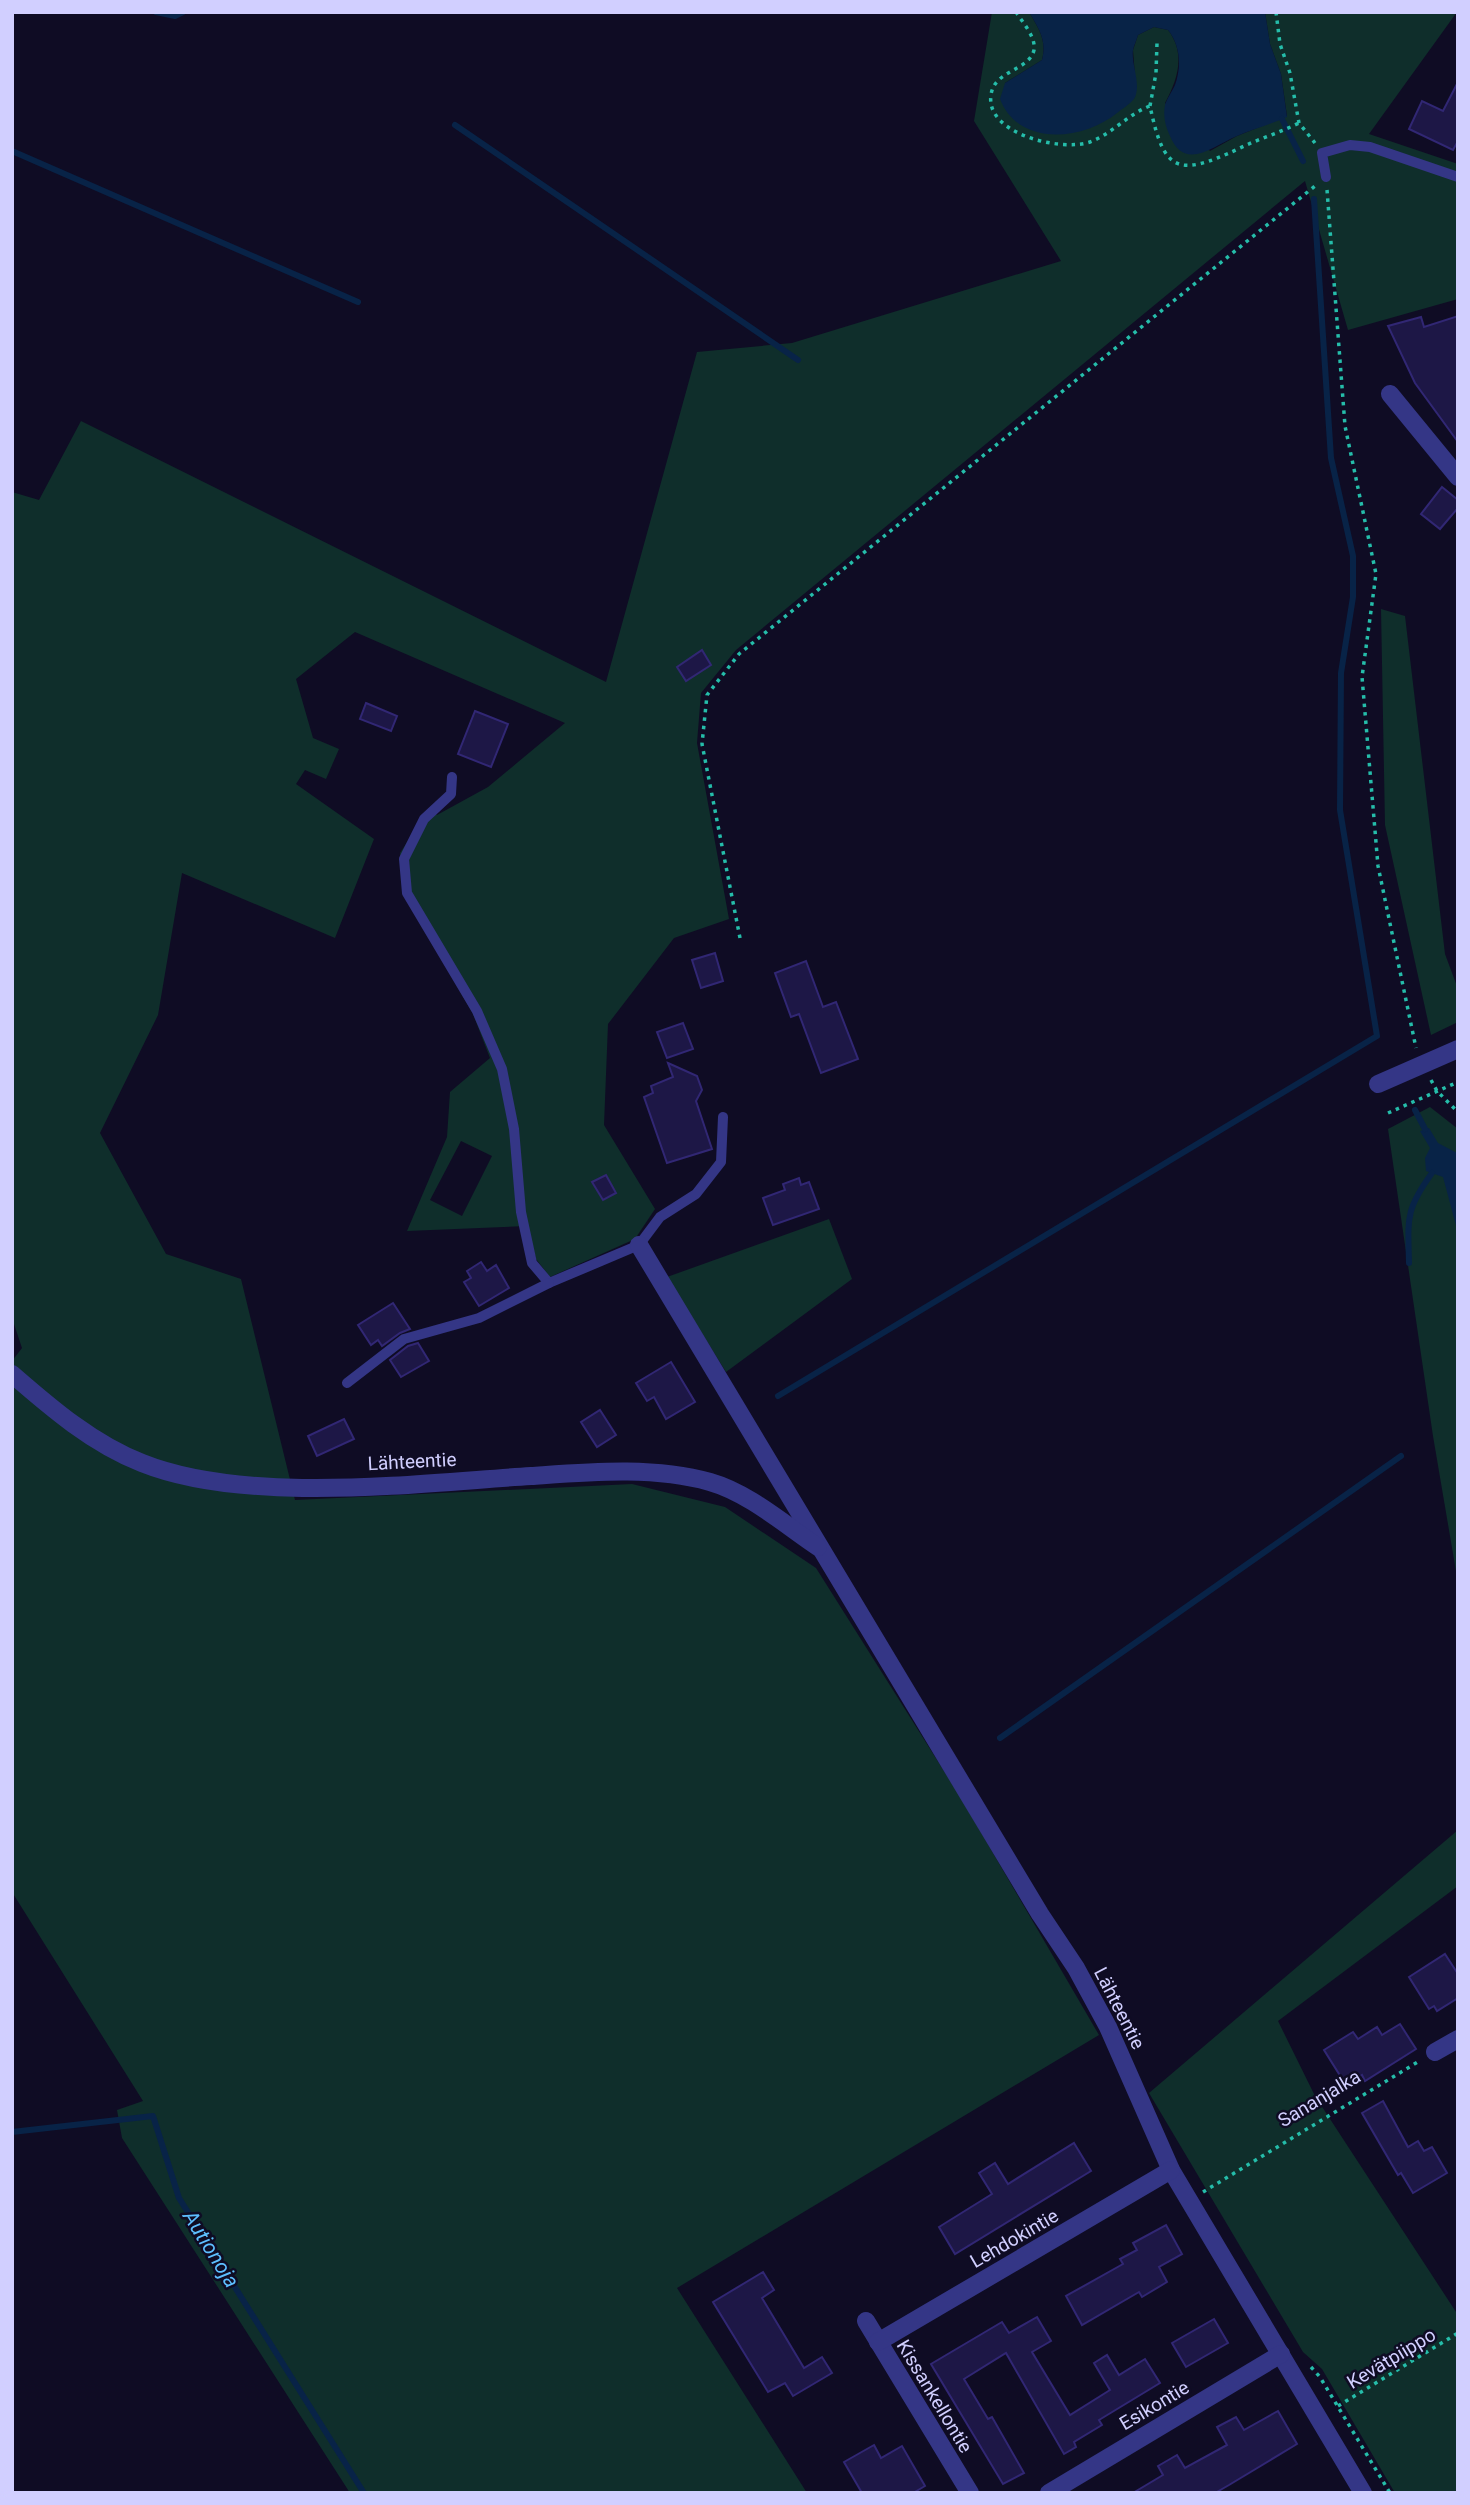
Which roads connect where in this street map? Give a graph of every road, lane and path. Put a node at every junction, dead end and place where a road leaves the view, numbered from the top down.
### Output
1 (1016, 12) edge
2 (1276, 12) edge
3 (1157, 43) dead end
4 (1150, 106) junction
5 (1299, 122) junction
6 (1322, 153) junction
7 (1326, 177) junction
8 (1458, 177) edge
9 (1390, 394) dead end
10 (1458, 477) edge
11 (452, 777) dead end
12 (740, 937) dead end
13 (1458, 1049) edge
14 (1422, 1064) junction
15 (1458, 1082) edge
16 (1378, 1084) dead end
17 (1437, 1091) junction
18 (1388, 1112) dead end
19 (1458, 1112) edge
20 (723, 1117) dead end
21 (639, 1245) junction
22 (549, 1283) junction
23 (12, 1374) edge
24 (347, 1383) dead end
25 (824, 1551) junction
26 (1458, 2039) edge
27 (1435, 2052) joint
28 (1171, 2170) junction
29 (1202, 2193) dead end
30 (866, 2321) dead end
31 (1458, 2333) edge
32 (878, 2342) junction
33 (1281, 2354) junction
34 (1338, 2406) dead end
35 (970, 2493) edge
36 (1049, 2493) edge
37 (1363, 2493) edge

1 - 4 path
2 - 5 path
3 - 4 path
4 - 5 path
5 - 6 path
6 - 7 lane
6 - 8 lane
7 - 12 path
7 - 14 path
9 - 10 street
11 - 22 lane
13 - 14 street
14 - 16 street
14 - 17 path
15 - 17 path
17 - 18 path
17 - 19 path
20 - 21 lane
21 - 22 lane
21 - 25 street, Lähteentie
22 - 24 lane
23 - 25 street, Lähteentie
25 - 28 street, Lähteentie
26 - 27 street
27 - 29 path, Sananjalka
28 - 32 street, Lehdokintie
28 - 33 street, Lähteentie
30 - 32 street, Kissankellontie
31 - 34 path, Kevätpiippo
32 - 35 street, Kissankellontie
33 - 36 street, Esikontie
33 - 37 street, Lähteentie

